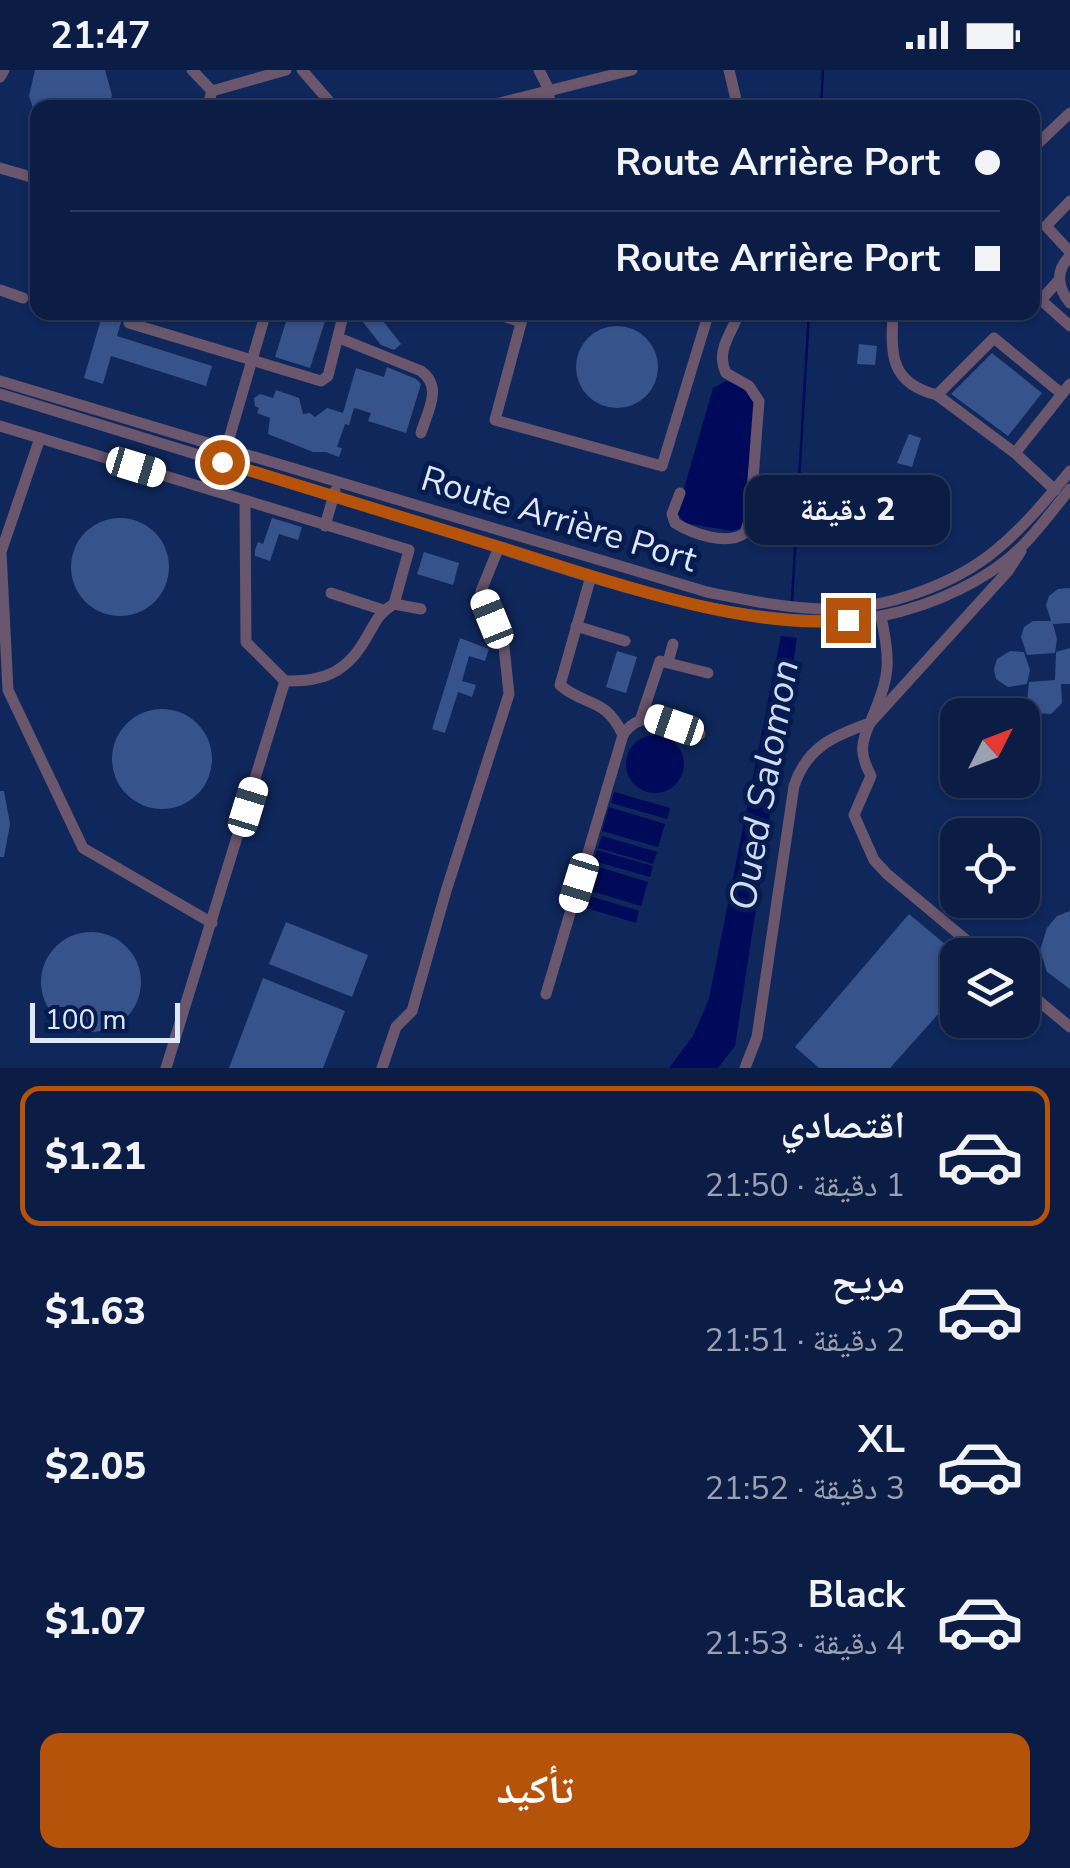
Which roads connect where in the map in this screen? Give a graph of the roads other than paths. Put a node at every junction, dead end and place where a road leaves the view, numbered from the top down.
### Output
1 (192, 70) edge
2 (286, 70) edge
3 (302, 70) edge
4 (539, 70) edge
5 (632, 70) edge
6 (728, 70) edge
7 (549, 90) junction
8 (212, 91) junction
9 (209, 100) edge
10 (328, 100) edge
11 (511, 100) edge
12 (549, 100) edge
13 (736, 100) edge
14 (1070, 113) edge
15 (1040, 141) edge
16 (0, 168) edge
17 (30, 177) edge
18 (1070, 201) edge
19 (1070, 254) edge
20 (1059, 280) junction
21 (0, 290) edge
22 (23, 298) dead end
23 (1070, 303) edge
24 (264, 320) edge
25 (343, 320) edge
26 (521, 320) edge
27 (707, 320) edge
28 (735, 320) edge
29 (893, 320) edge
30 (129, 324) dead end
31 (1070, 326) edge
32 (340, 338) junction
33 (252, 359) junction
34 (0, 381) edge
35 (1066, 389) edge
36 (0, 394) edge
37 (937, 395) junction
38 (0, 426) edge
39 (422, 433) dead end
40 (40, 438) junction
41 (226, 449) junction
42 (1015, 453) junction
43 (1070, 471) edge
44 (338, 482) junction
45 (1070, 489) edge
46 (1054, 490) junction
47 (680, 493) dead end
48 (334, 497) junction
49 (245, 501) junction
50 (325, 526) junction
51 (1025, 543) junction
52 (499, 547) junction
53 (591, 576) junction
54 (330, 594) dead end
55 (389, 607) junction
56 (421, 609) dead end
57 (811, 615) junction
58 (881, 616) junction
59 (576, 626) junction
60 (625, 641) dead end
61 (673, 644) dead end
62 (668, 662) junction
63 (708, 673) dead end
64 (285, 681) junction
65 (644, 715) junction
66 (870, 723) junction
67 (700, 734) dead end
68 (623, 735) junction
69 (212, 923) junction
70 (964, 938) edge
71 (546, 994) dead end
72 (1040, 1002) edge
73 (1070, 1026) edge
74 (166, 1068) edge
75 (382, 1068) edge
76 (744, 1068) edge

1 - 8 street
2 - 8 street
3 - 10 street
4 - 7 street
5 - 7 street
6 - 13 street
7 - 11 street
7 - 12 street
8 - 9 street
14 - 15 street
16 - 17 street
18 - 19 street
19 - 20 street
20 - 23 street
20 - 31 street
21 - 22 street
24 - 33 street
25 - 32 street
26 - 27 street
28 - 47 street
29 - 37 street
30 - 33 street
32 - 33 street
32 - 39 street
33 - 41 street
34 - 41 street, Route Arrière Port
35 - 37 street
35 - 42 street
36 - 48 street, Route Arrière Port
37 - 42 street
38 - 40 street
40 - 49 street
40 - 69 street
41 - 44 street, Route Arrière Port
42 - 46 street
43 - 46 street, Route Arrière Port
44 - 48 street
44 - 57 street, Route Arrière Port
45 - 51 street, Route Arrière Port
46 - 57 street, Route Arrière Port
48 - 50 street
48 - 52 street, Route Arrière Port
49 - 50 street
49 - 64 street
50 - 55 street
51 - 58 street, Route Arrière Port
51 - 66 street
52 - 53 street, Route Arrière Port
52 - 75 street
53 - 57 street, Route Arrière Port
53 - 59 street
54 - 55 street
55 - 56 street
55 - 64 street
57 - 58 street, Route Arrière Port
58 - 66 street
59 - 60 street
59 - 68 street
61 - 62 street
62 - 63 street
62 - 65 street
64 - 69 street
65 - 67 street
65 - 68 street
66 - 70 street
66 - 76 street
68 - 71 street
69 - 74 street
72 - 73 street

